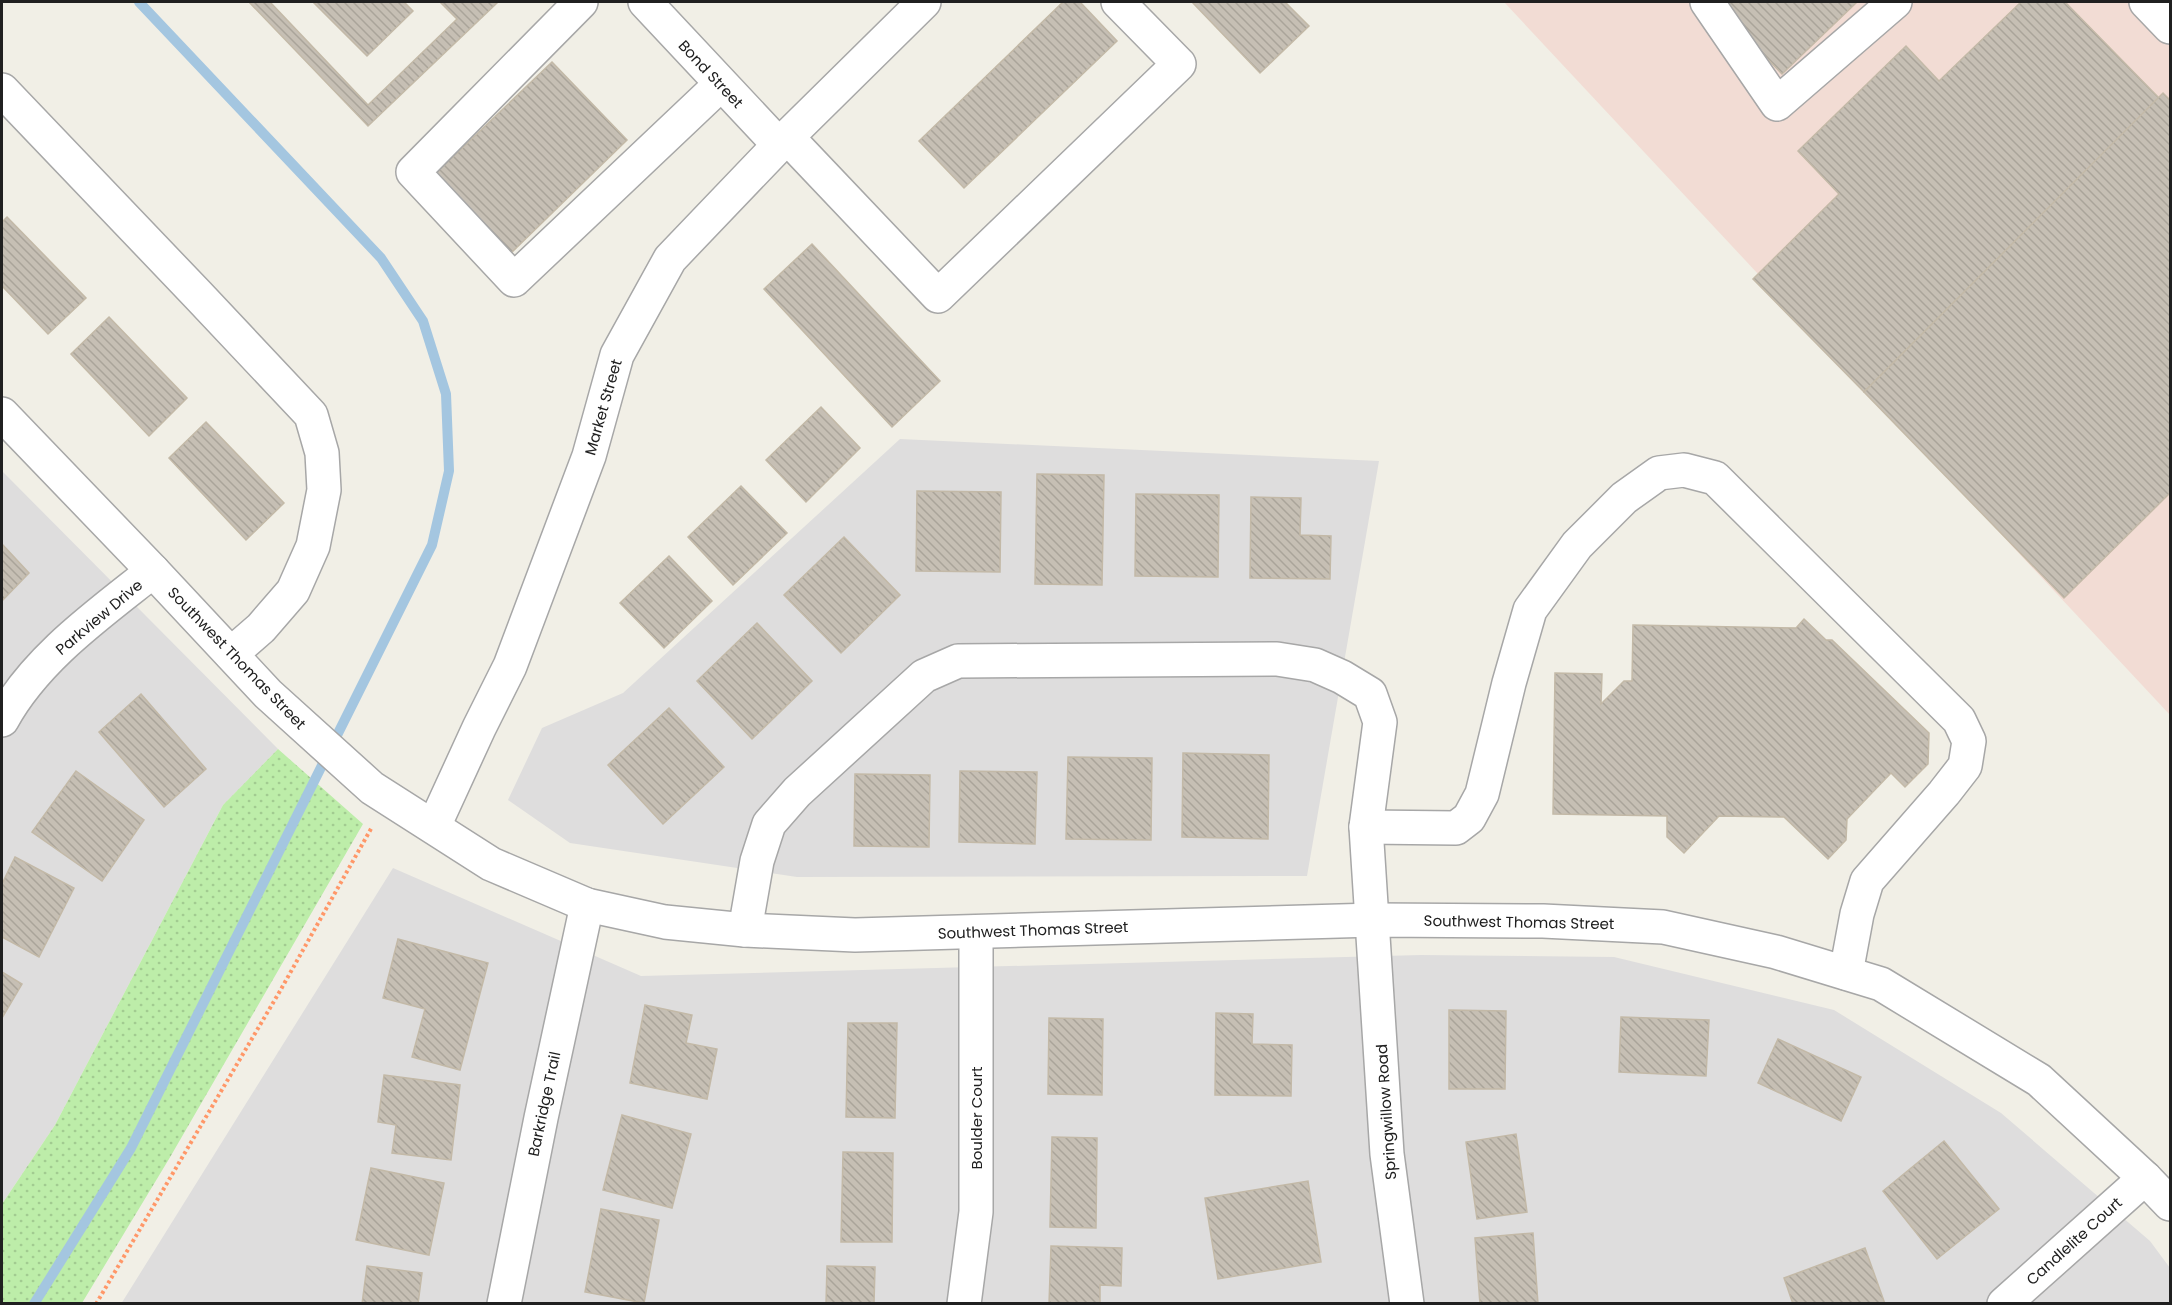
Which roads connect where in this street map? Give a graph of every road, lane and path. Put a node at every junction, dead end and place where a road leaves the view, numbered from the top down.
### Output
1 (581, 2) edge
2 (645, 2) edge
3 (924, 2) edge
4 (1118, 2) edge
5 (1707, 2) edge
6 (1895, 2) edge
7 (2146, 2) edge
8 (2170, 27) edge
9 (721, 84) junction
10 (2, 90) edge
11 (783, 141) junction
12 (2, 414) edge
13 (153, 571) junction
14 (231, 654) junction
15 (2, 720) edge
16 (380, 793) junction
17 (434, 826) junction
18 (1366, 827) junction
19 (587, 905) junction
20 (1374, 920) junction
21 (745, 930) junction
22 (976, 932) junction
23 (1846, 974) junction
24 (2145, 1178) junction
25 (2170, 1204) edge
26 (96, 1304) edge
27 (504, 1304) edge
28 (964, 1304) edge
29 (1407, 1304) edge
30 (2004, 1304) edge

1 - 9 street
2 - 9 street, Bond Street
3 - 11 street, Market Street
4 - 11 street, Bond Street
5 - 6 street
7 - 8 street
9 - 11 street, Bond Street
10 - 14 street
11 - 17 street, Market Street
12 - 13 street, Southwest Thomas Street
13 - 14 street, Southwest Thomas Street
13 - 15 street, Parkview Drive
14 - 16 street, Southwest Thomas Street
16 - 17 street, Southwest Thomas Street
16 - 26 path
17 - 19 street, Southwest Thomas Street
18 - 20 street, Springwillow Road
18 - 21 street, Springwillow Road
18 - 23 street
19 - 21 street, Southwest Thomas Street
19 - 27 street, Barkridge Trail
20 - 22 street, Southwest Thomas Street
20 - 23 street, Southwest Thomas Street
20 - 29 street, Springwillow Road
21 - 22 street, Southwest Thomas Street
22 - 28 street, Boulder Court
23 - 24 street, Southwest Thomas Street
24 - 25 street, Southwest Thomas Street
24 - 30 street, Candlelite Court

